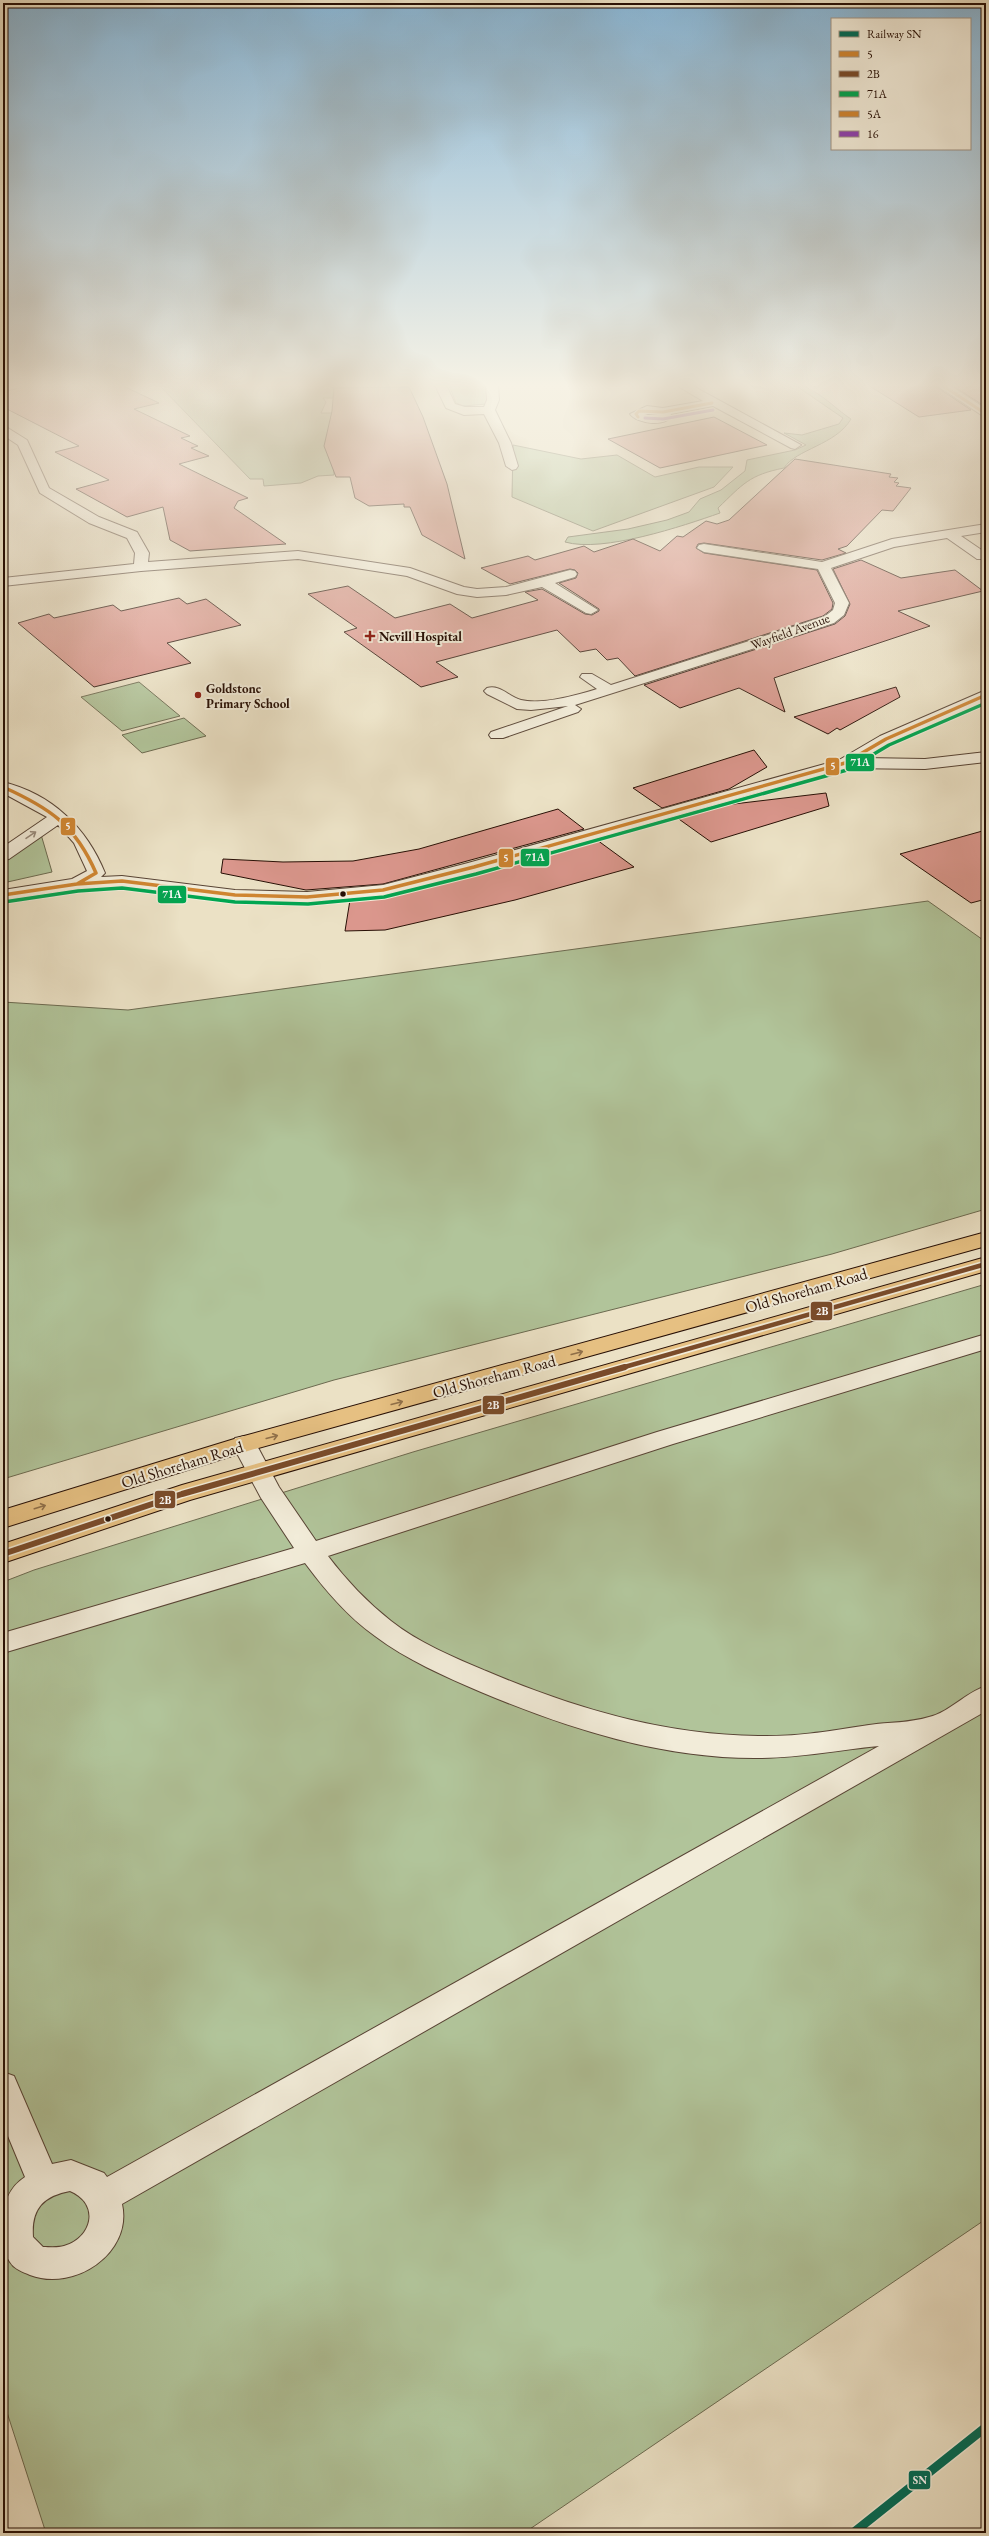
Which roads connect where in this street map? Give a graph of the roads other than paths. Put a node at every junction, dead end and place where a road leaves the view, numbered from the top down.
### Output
1 (66, 503) edge
2 (986, 528) edge
3 (949, 534) junction
4 (704, 548) dead end
5 (982, 556) dead end
6 (141, 566) junction
7 (823, 566) junction
8 (570, 574) dead end
9 (3, 582) edge
10 (544, 582) junction
11 (591, 610) dead end
12 (587, 677) dead end
13 (610, 690) junction
14 (492, 691) dead end
15 (986, 695) edge
16 (578, 700) junction
17 (497, 735) dead end
18 (886, 739) junction
19 (986, 758) edge
20 (845, 763) junction
21 (926, 764) junction
22 (3, 787) edge
23 (59, 816) junction
24 (3, 855) edge
25 (77, 884) junction
26 (3, 895) edge
27 (986, 1239) edge
28 (986, 1264) edge
29 (986, 1341) edge
30 (244, 1444) junction
31 (257, 1472) junction
32 (3, 1519) edge
33 (312, 1552) junction
34 (3, 1554) edge
35 (3, 1643) edge
36 (986, 1697) edge
37 (937, 1726) junction
38 (3, 2086) edge
39 (43, 2181) junction
40 (104, 2196) junction

1 - 6 street
2 - 3 street
3 - 5 street
3 - 7 street
4 - 7 street
6 - 9 street
6 - 10 street
7 - 13 street, Wayfield Avenue
8 - 10 street
10 - 11 street
12 - 13 street
13 - 16 street, Wayfield Avenue
14 - 16 street
15 - 18 street
16 - 17 street
18 - 20 street
18 - 21 street
19 - 21 street
20 - 21 street
20 - 25 street
22 - 23 street
24 -> 23 street
23 - 25 street
25 - 26 street
30 -> 27 main road, Old Shoreham Road
28 - 31 main road, Old Shoreham Road
29 - 33 street
30 - 31 street
32 -> 30 main road, Old Shoreham Road
31 - 33 street
31 - 34 main road, Old Shoreham Road
33 - 35 street
33 - 37 street
36 - 37 street
37 - 40 street
38 - 39 street
39 - 40 street
39 - 40 street

